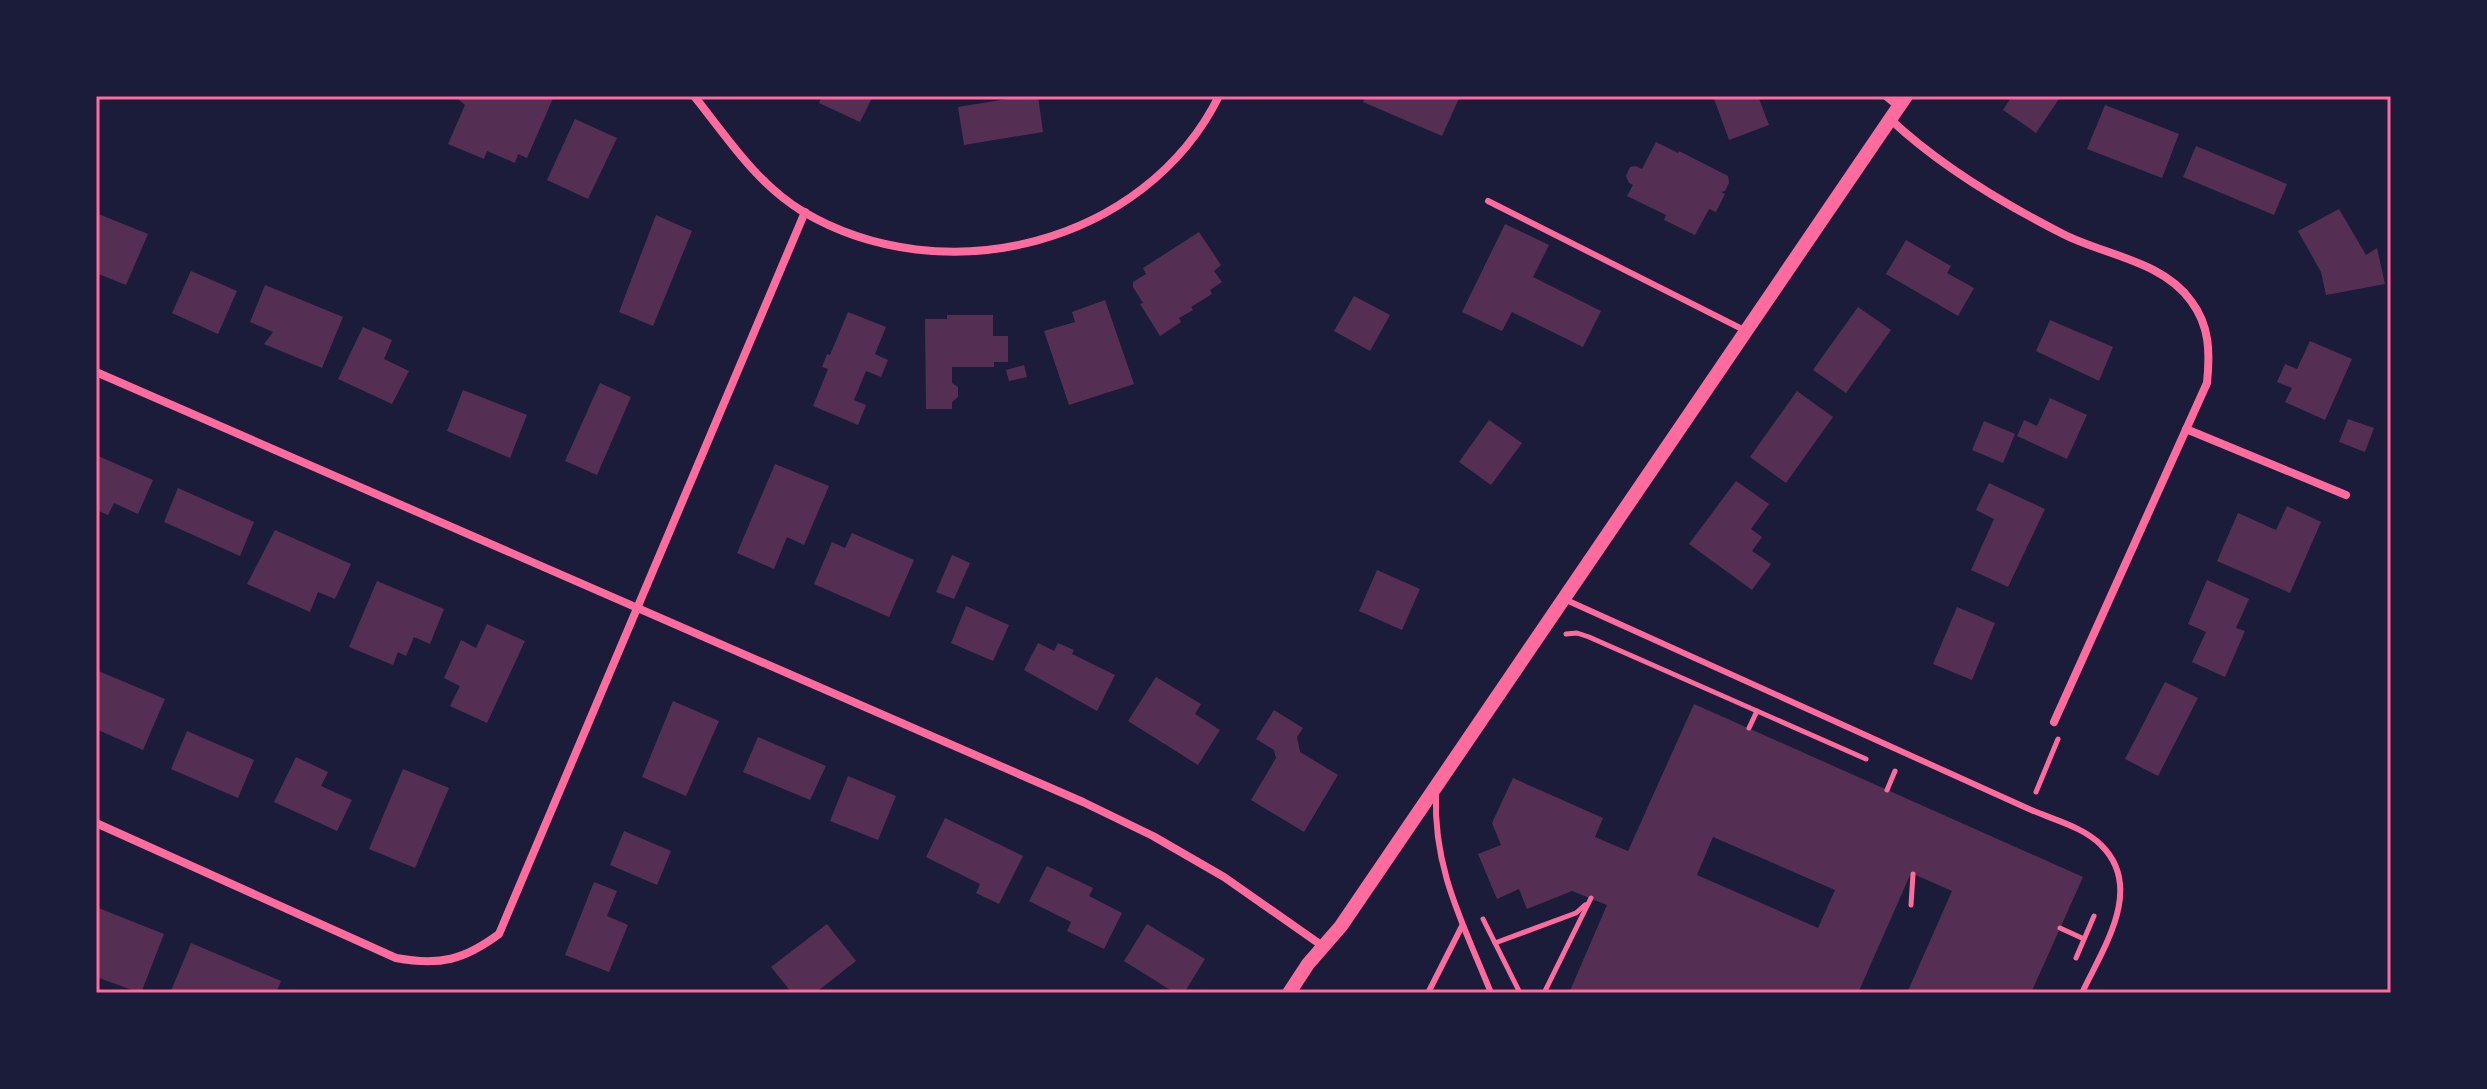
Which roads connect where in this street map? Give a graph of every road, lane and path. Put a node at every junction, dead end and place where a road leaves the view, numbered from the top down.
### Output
1 (694, 96) edge
2 (1219, 96) edge
3 (1886, 96) edge
4 (1898, 107) edge
5 (1488, 201) dead end
6 (805, 212) junction
7 (1746, 331) junction
8 (96, 372) edge
9 (2186, 429) junction
10 (2346, 495) dead end
11 (1564, 599) junction
12 (636, 607) junction
13 (1560, 638) dead end
14 (1757, 711) junction
15 (2054, 722) joint
16 (1749, 728) dead end
17 (1867, 759) dead end
18 (1881, 765) dead end
19 (1895, 771) junction
20 (1909, 778) dead end
21 (1436, 787) junction
22 (1887, 790) dead end
23 (2029, 809) junction
24 (96, 823) edge
25 (1913, 874) dead end
26 (1911, 905) dead end
27 (2099, 906) dead end
28 (1482, 917) dead end
29 (1462, 926) junction
30 (2060, 928) dead end
31 (2084, 939) junction
32 (1495, 943) junction
33 (1324, 947) junction
34 (2072, 966) dead end
35 (1289, 993) edge
36 (1428, 993) edge
37 (1491, 993) edge
38 (1520, 993) edge
39 (1544, 993) edge
40 (2082, 993) edge

1 - 6 street
2 - 6 street
3 - 4 street
4 - 7 street
4 - 9 street
5 - 7 lane
6 - 12 street
7 - 11 street
8 - 12 street
9 - 10 street
9 - 15 street
11 - 21 street
11 - 23 lane
12 - 24 street
12 - 33 street
13 - 14 path
14 - 16 path
14 - 17 path
15 - 23 path
18 - 19 path
19 - 20 path
19 - 22 path
21 - 29 lane
21 - 33 street
23 - 40 lane
25 - 26 path
27 - 31 path
28 - 32 path
29 - 36 lane
29 - 37 lane
30 - 31 path
31 - 34 path
32 - 38 path
32 - 39 path
33 - 35 street

